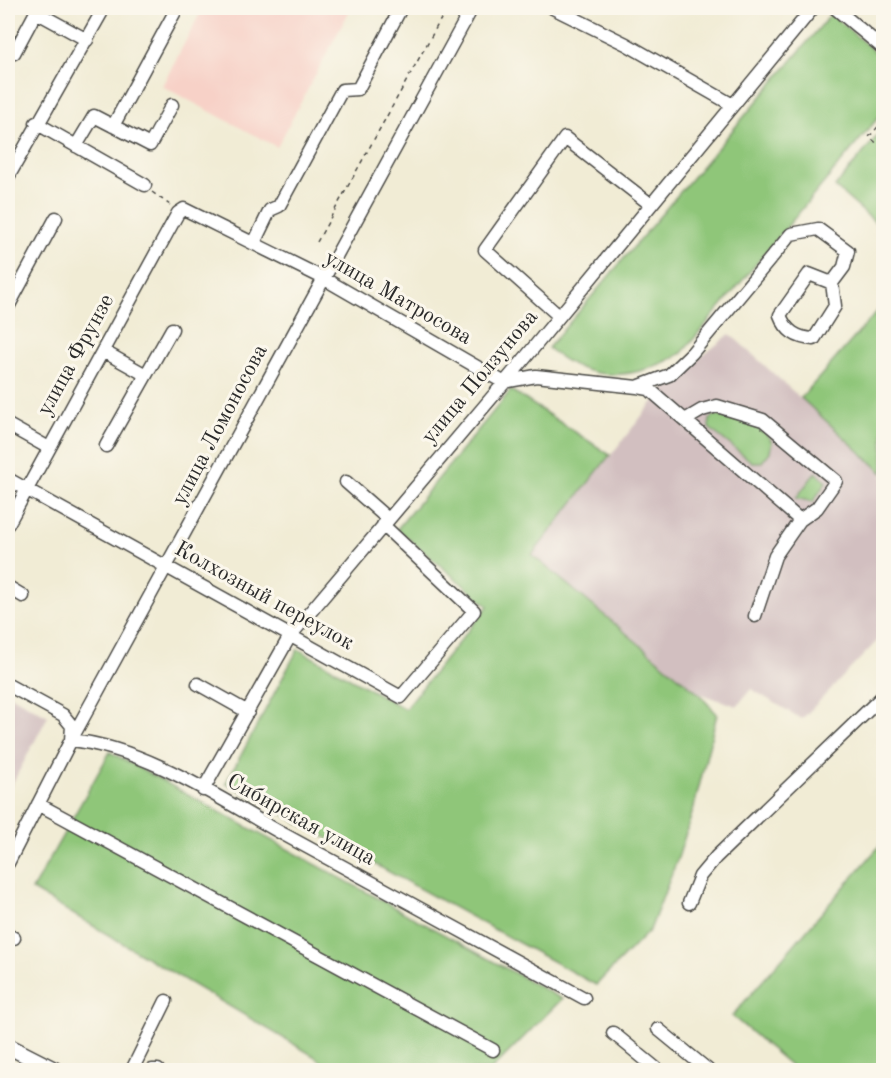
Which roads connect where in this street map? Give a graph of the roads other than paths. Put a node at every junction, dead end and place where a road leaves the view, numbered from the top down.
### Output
1 (104, 8) edge
2 (177, 8) edge
3 (401, 8) edge
4 (472, 8) edge
5 (553, 8) edge
6 (813, 8) edge
7 (835, 8) edge
8 (45, 12) edge
9 (87, 40) junction
10 (884, 49) edge
11 (8, 50) edge
12 (731, 104) junction
13 (172, 105) dead end
14 (36, 123) junction
15 (113, 126) junction
16 (76, 146) junction
17 (8, 177) edge
18 (146, 184) road end
19 (650, 204) junction
20 (182, 210) joint
21 (56, 218) dead end
22 (254, 243) junction
23 (323, 278) junction
24 (832, 283) junction
25 (8, 307) edge
26 (559, 316) junction
27 (172, 329) dead end
28 (103, 351) junction
29 (520, 363) junction
30 (146, 375) junction
31 (536, 376) junction
32 (503, 382) junction
33 (637, 387) junction
34 (685, 420) junction
35 (8, 425) edge
36 (106, 446) dead end
37 (49, 448) junction
38 (8, 479) edge
39 (346, 482) dead end
40 (26, 489) junction
41 (800, 520) junction
42 (385, 522) junction
43 (8, 524) edge
44 (168, 566) junction
45 (8, 587) edge
46 (23, 596) dead end
47 (755, 616) dead end
48 (290, 636) junction
49 (8, 684) edge
50 (198, 684) dead end
51 (884, 695) edge
52 (248, 712) junction
53 (71, 740) junction
54 (203, 790) junction
55 (38, 804) junction
56 (8, 863) edge
57 (689, 903) dead end
58 (584, 998) dead end
59 (166, 1001) dead end
60 (658, 1029) dead end
61 (613, 1033) dead end
62 (8, 1046) edge
63 (493, 1050) dead end
64 (55, 1071) edge
65 (132, 1071) edge
66 (152, 1071) edge
67 (159, 1071) edge
68 (658, 1071) edge
69 (708, 1071) edge

1 - 9 street
2 - 15 street
3 - 22 street
4 - 23 street, улица Ломоносова
5 - 12 street
6 - 12 street, улица Ползунова
7 - 10 street
8 - 9 street
8 - 11 street
9 - 14 street
12 - 19 street, улица Ползунова
13 - 15 street
14 - 16 street
14 - 17 street
15 - 16 street
16 - 18 street
19 - 26 street, улица Ползунова
19 - 26 street
20 - 22 street, улица Матросова
20 - 28 street, улица Фрунзе
21 - 25 street
22 - 23 street, улица Матросова
23 - 32 street, улица Матросова
23 - 44 street, улица Ломоносова
24 - 24 street
24 - 33 street
26 - 29 street, улица Ползунова
27 - 30 street
28 - 30 street
28 - 37 street, улица Фрунзе
29 - 31 street
29 - 32 street, улица Ползунова
30 - 36 street
31 - 32 street
31 - 33 street
32 - 42 street, улица Ползунова
33 - 34 street
34 - 41 street
34 - 41 street
35 - 37 street
37 - 40 street, улица Фрунзе
38 - 40 street, Колхозный переулок
39 - 42 street
40 - 43 street, улица Фрунзе
40 - 44 street, Колхозный переулок
41 - 47 street
42 - 48 street, улица Ползунова
42 - 48 street, Колхозный переулок
44 - 48 street, Колхозный переулок
44 - 53 street, улица Ломоносова
45 - 46 street
48 - 52 street, улица Ползунова
49 - 53 street
50 - 52 street
51 - 57 street
52 - 54 street, улица Ползунова
53 - 54 street, Сибирская улица
53 - 55 street, улица Ломоносова
54 - 58 street, Сибирская улица
55 - 56 street, улица Ломоносова
55 - 63 street
59 - 65 street
60 - 69 street
61 - 68 street
62 - 64 main road
66 - 67 street

